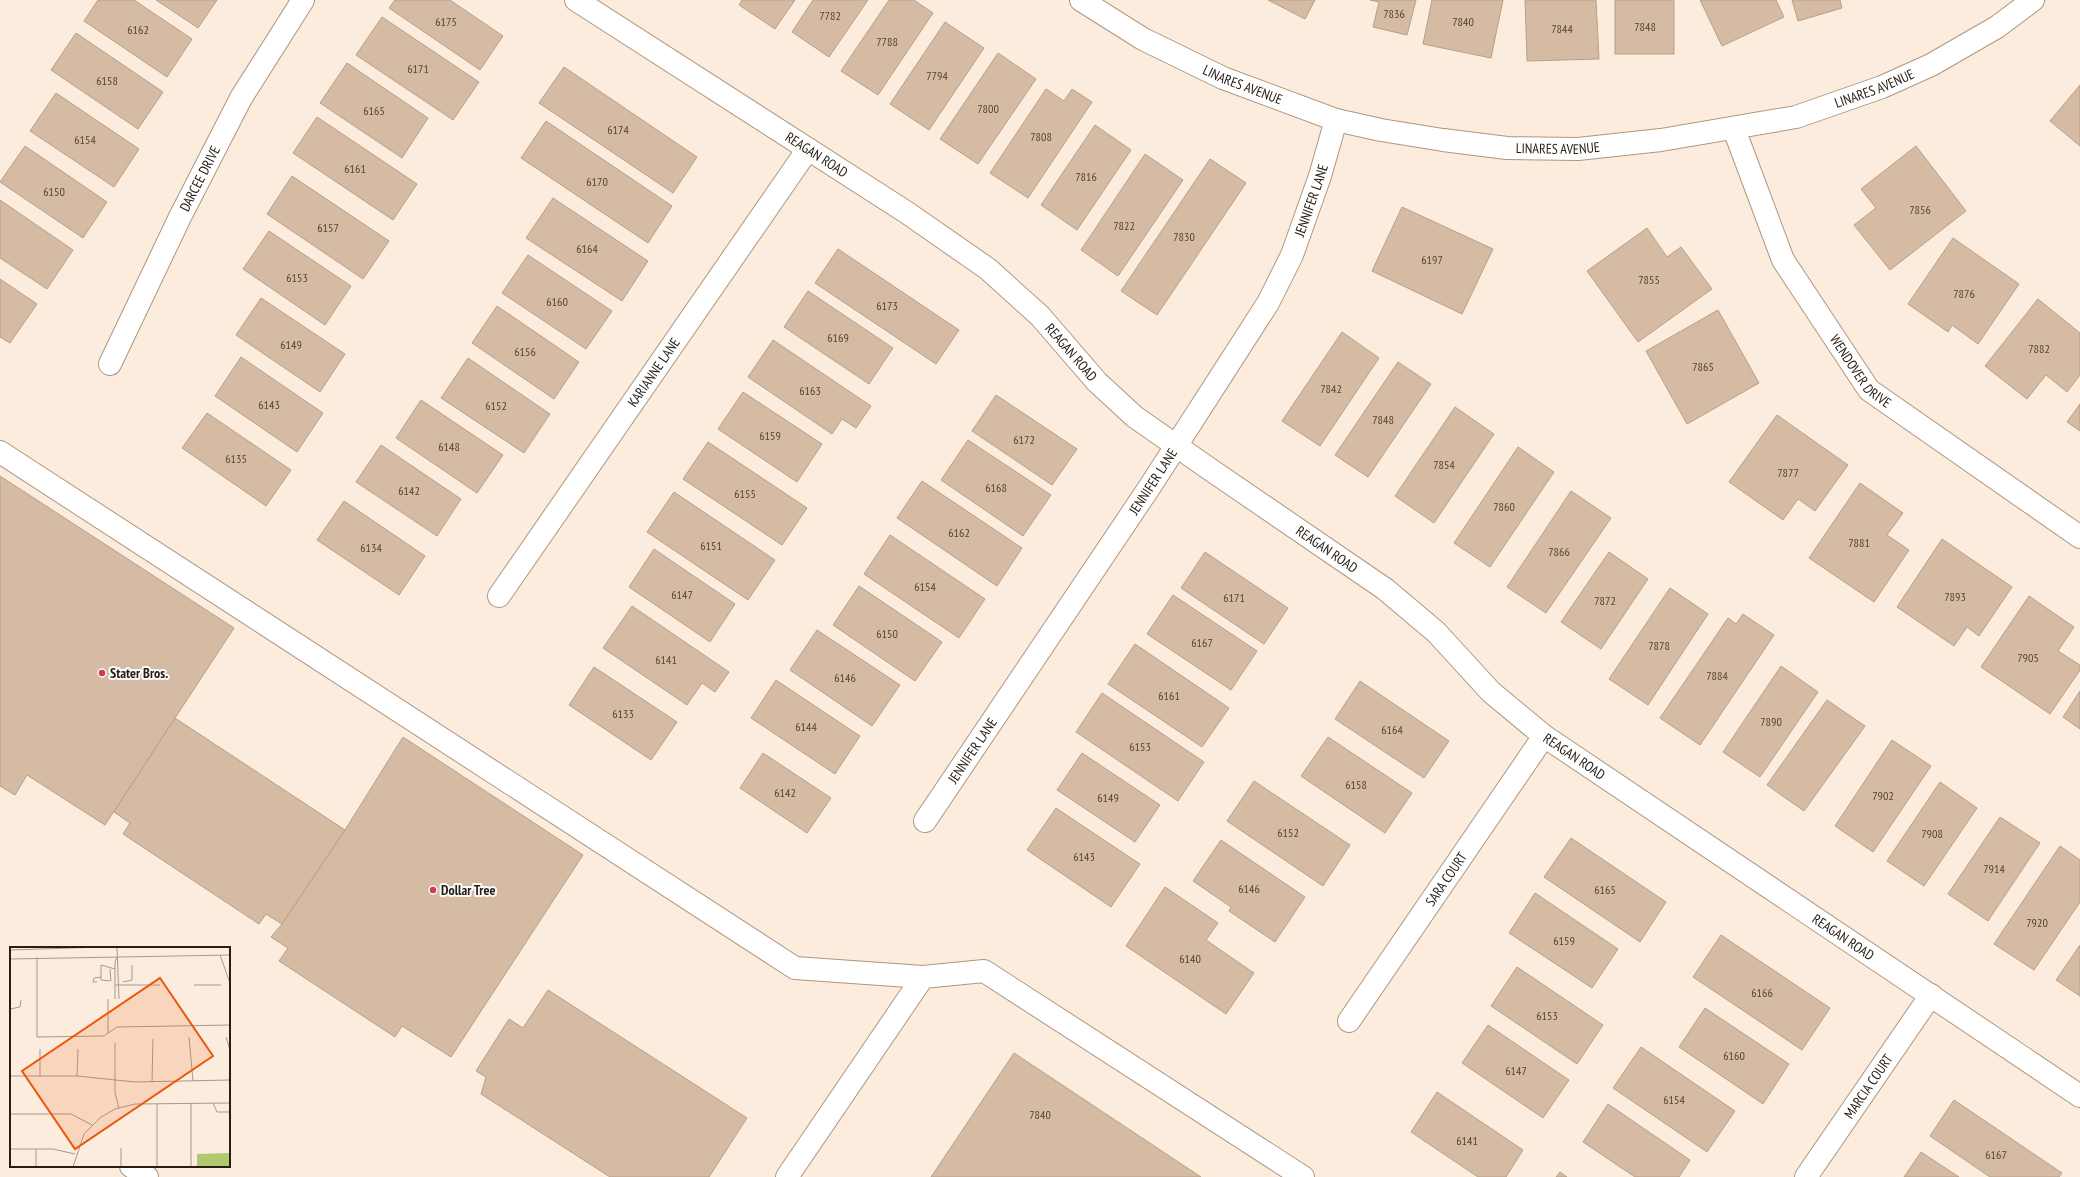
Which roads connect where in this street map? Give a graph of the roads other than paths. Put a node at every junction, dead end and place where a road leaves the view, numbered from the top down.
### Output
1 (303, 0) edge
2 (576, 0) edge
3 (1081, 0) edge
4 (2033, 0) edge
5 (1336, 120) junction
6 (1734, 129) junction
7 (808, 149) junction
8 (110, 364) dead end
9 (1176, 445) junction
10 (0, 452) edge
11 (2080, 537) edge
12 (499, 596) dead end
13 (1544, 736) junction
14 (925, 821) dead end
15 (923, 977) junction
16 (1931, 995) junction
17 (1349, 1021) dead end
18 (2080, 1096) edge
19 (132, 1167) edge
20 (147, 1177) edge
21 (787, 1177) edge
22 (1302, 1177) edge
23 (1806, 1177) edge

1 - 8 street, DARCEE DRIVE
2 - 7 street, REAGAN ROAD
3 - 5 street, LINARES AVENUE
4 - 6 street, LINARES AVENUE
5 - 6 street, LINARES AVENUE
5 - 9 street, JENNIFER LANE
6 - 11 street, WENDOVER DRIVE
7 - 9 street, REAGAN ROAD
7 - 12 street, KARIANNE LANE
9 - 13 street, REAGAN ROAD
9 - 14 street, JENNIFER LANE
10 - 15 street
13 - 16 street, REAGAN ROAD
13 - 17 street, SARA COURT
15 - 21 street
15 - 22 street
16 - 18 street, REAGAN ROAD
16 - 23 street, MARCIA COURT
19 - 20 street

